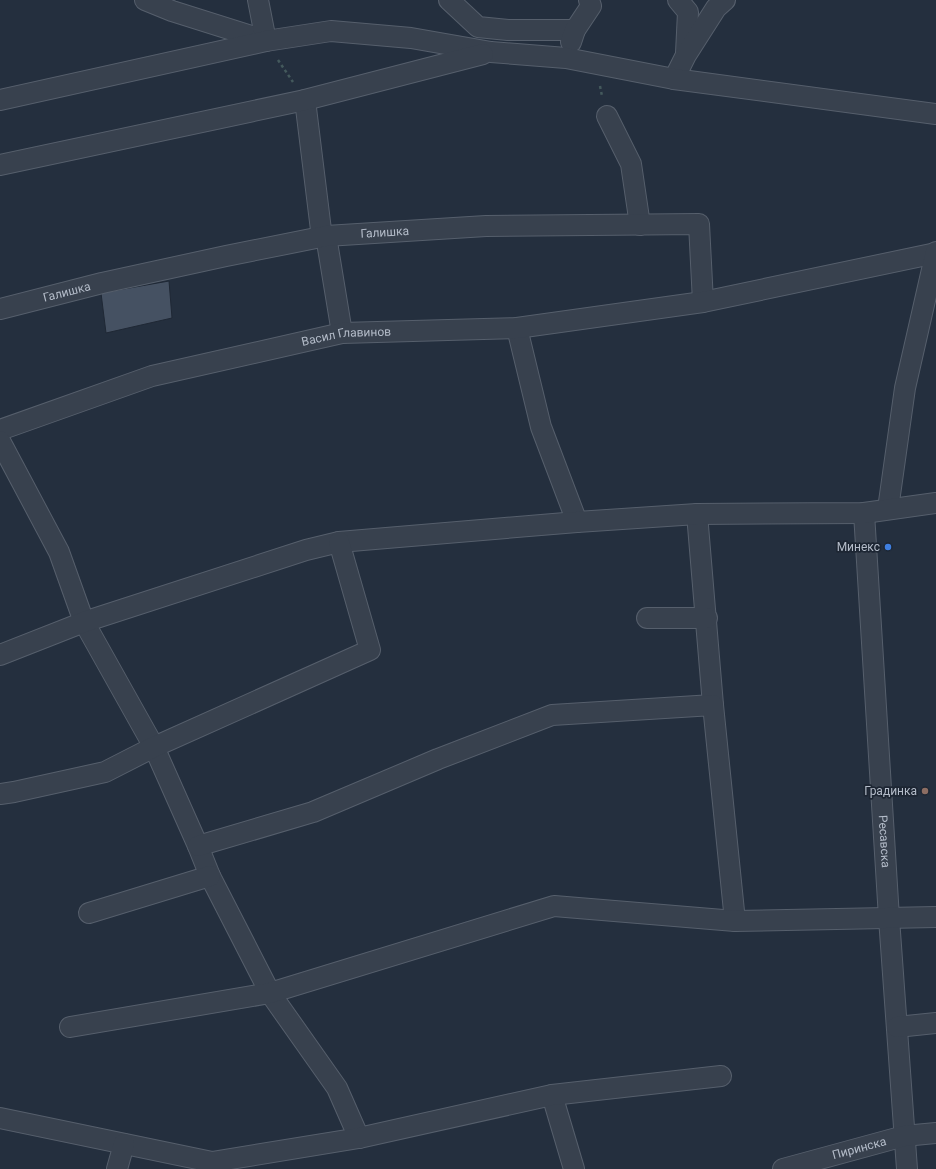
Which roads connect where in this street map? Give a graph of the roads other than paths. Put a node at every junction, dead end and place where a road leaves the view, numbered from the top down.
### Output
1 (258, 0) edge
2 (449, 0) edge
3 (589, 0) edge
4 (678, 0) edge
5 (725, 0) edge
6 (152, 1) edge
7 (574, 30) junction
8 (266, 41) junction
9 (491, 52) junction
10 (686, 55) junction
11 (566, 58) junction
12 (674, 79) junction
13 (0, 100) edge
14 (305, 100) junction
15 (936, 114) edge
16 (607, 116) road end
17 (0, 165) edge
18 (640, 225) junction
19 (326, 236) junction
20 (936, 252) edge
21 (703, 302) junction
22 (0, 309) edge
23 (517, 328) junction
24 (342, 333) junction
25 (0, 430) edge
26 (0, 441) edge
27 (936, 503) edge
28 (888, 509) junction
29 (864, 513) junction
30 (697, 514) junction
31 (577, 522) junction
32 (339, 542) junction
33 (647, 618) dead end
34 (707, 618) junction
35 (84, 622) junction
36 (0, 655) edge
37 (713, 706) junction
38 (154, 747) junction
39 (0, 794) edge
40 (198, 846) junction
41 (210, 876) junction
42 (89, 913) dead end
43 (936, 917) edge
44 (889, 918) junction
45 (735, 921) junction
46 (270, 993) junction
47 (936, 1023) edge
48 (896, 1026) junction
49 (70, 1027) dead end
50 (721, 1076) dead end
51 (552, 1095) junction
52 (0, 1118) edge
53 (936, 1133) edge
54 (904, 1136) junction
55 (359, 1138) junction
56 (124, 1144) junction
57 (117, 1169) edge
58 (574, 1169) edge
59 (783, 1169) edge
60 (907, 1169) edge

1 - 8 street
2 - 7 street
3 - 7 street
4 - 10 street
5 - 10 street
6 - 8 street
7 - 11 street
8 - 9 street
8 - 13 street
9 - 11 street
9 - 14 street
10 - 12 street
11 - 12 street
12 - 15 street
14 - 17 street
14 - 19 street
16 - 18 street
18 - 19 street, Галишка
18 - 21 street, Галишка
19 - 22 street, Галишка
19 - 24 street
20 - 21 street, Васил Главинов
20 - 28 street
21 - 23 street, Васил Главинов
23 - 24 street, Васил Главинов
23 - 31 street
24 - 25 street, Васил Главинов
26 - 35 street
27 - 28 street
28 - 29 street
29 - 30 street
29 - 44 street, Ресавска
30 - 31 street
30 - 34 street
31 - 32 street
32 - 35 street
32 - 38 street
33 - 34 street
34 - 37 street
35 - 36 street
35 - 38 street
37 - 40 street
37 - 45 street
38 - 39 street
38 - 40 street
40 - 41 street
41 - 42 street
41 - 46 street
43 - 44 street
44 - 45 street
44 - 48 street, Ресавска
45 - 46 street
46 - 49 street
46 - 55 street
47 - 48 street
48 - 54 street, Ресавска
50 - 51 street
51 - 55 street
51 - 58 street
52 - 56 street
53 - 54 street, Пиринска
54 - 59 street, Пиринска
54 - 60 street, Ресавска
55 - 56 street
56 - 57 street

